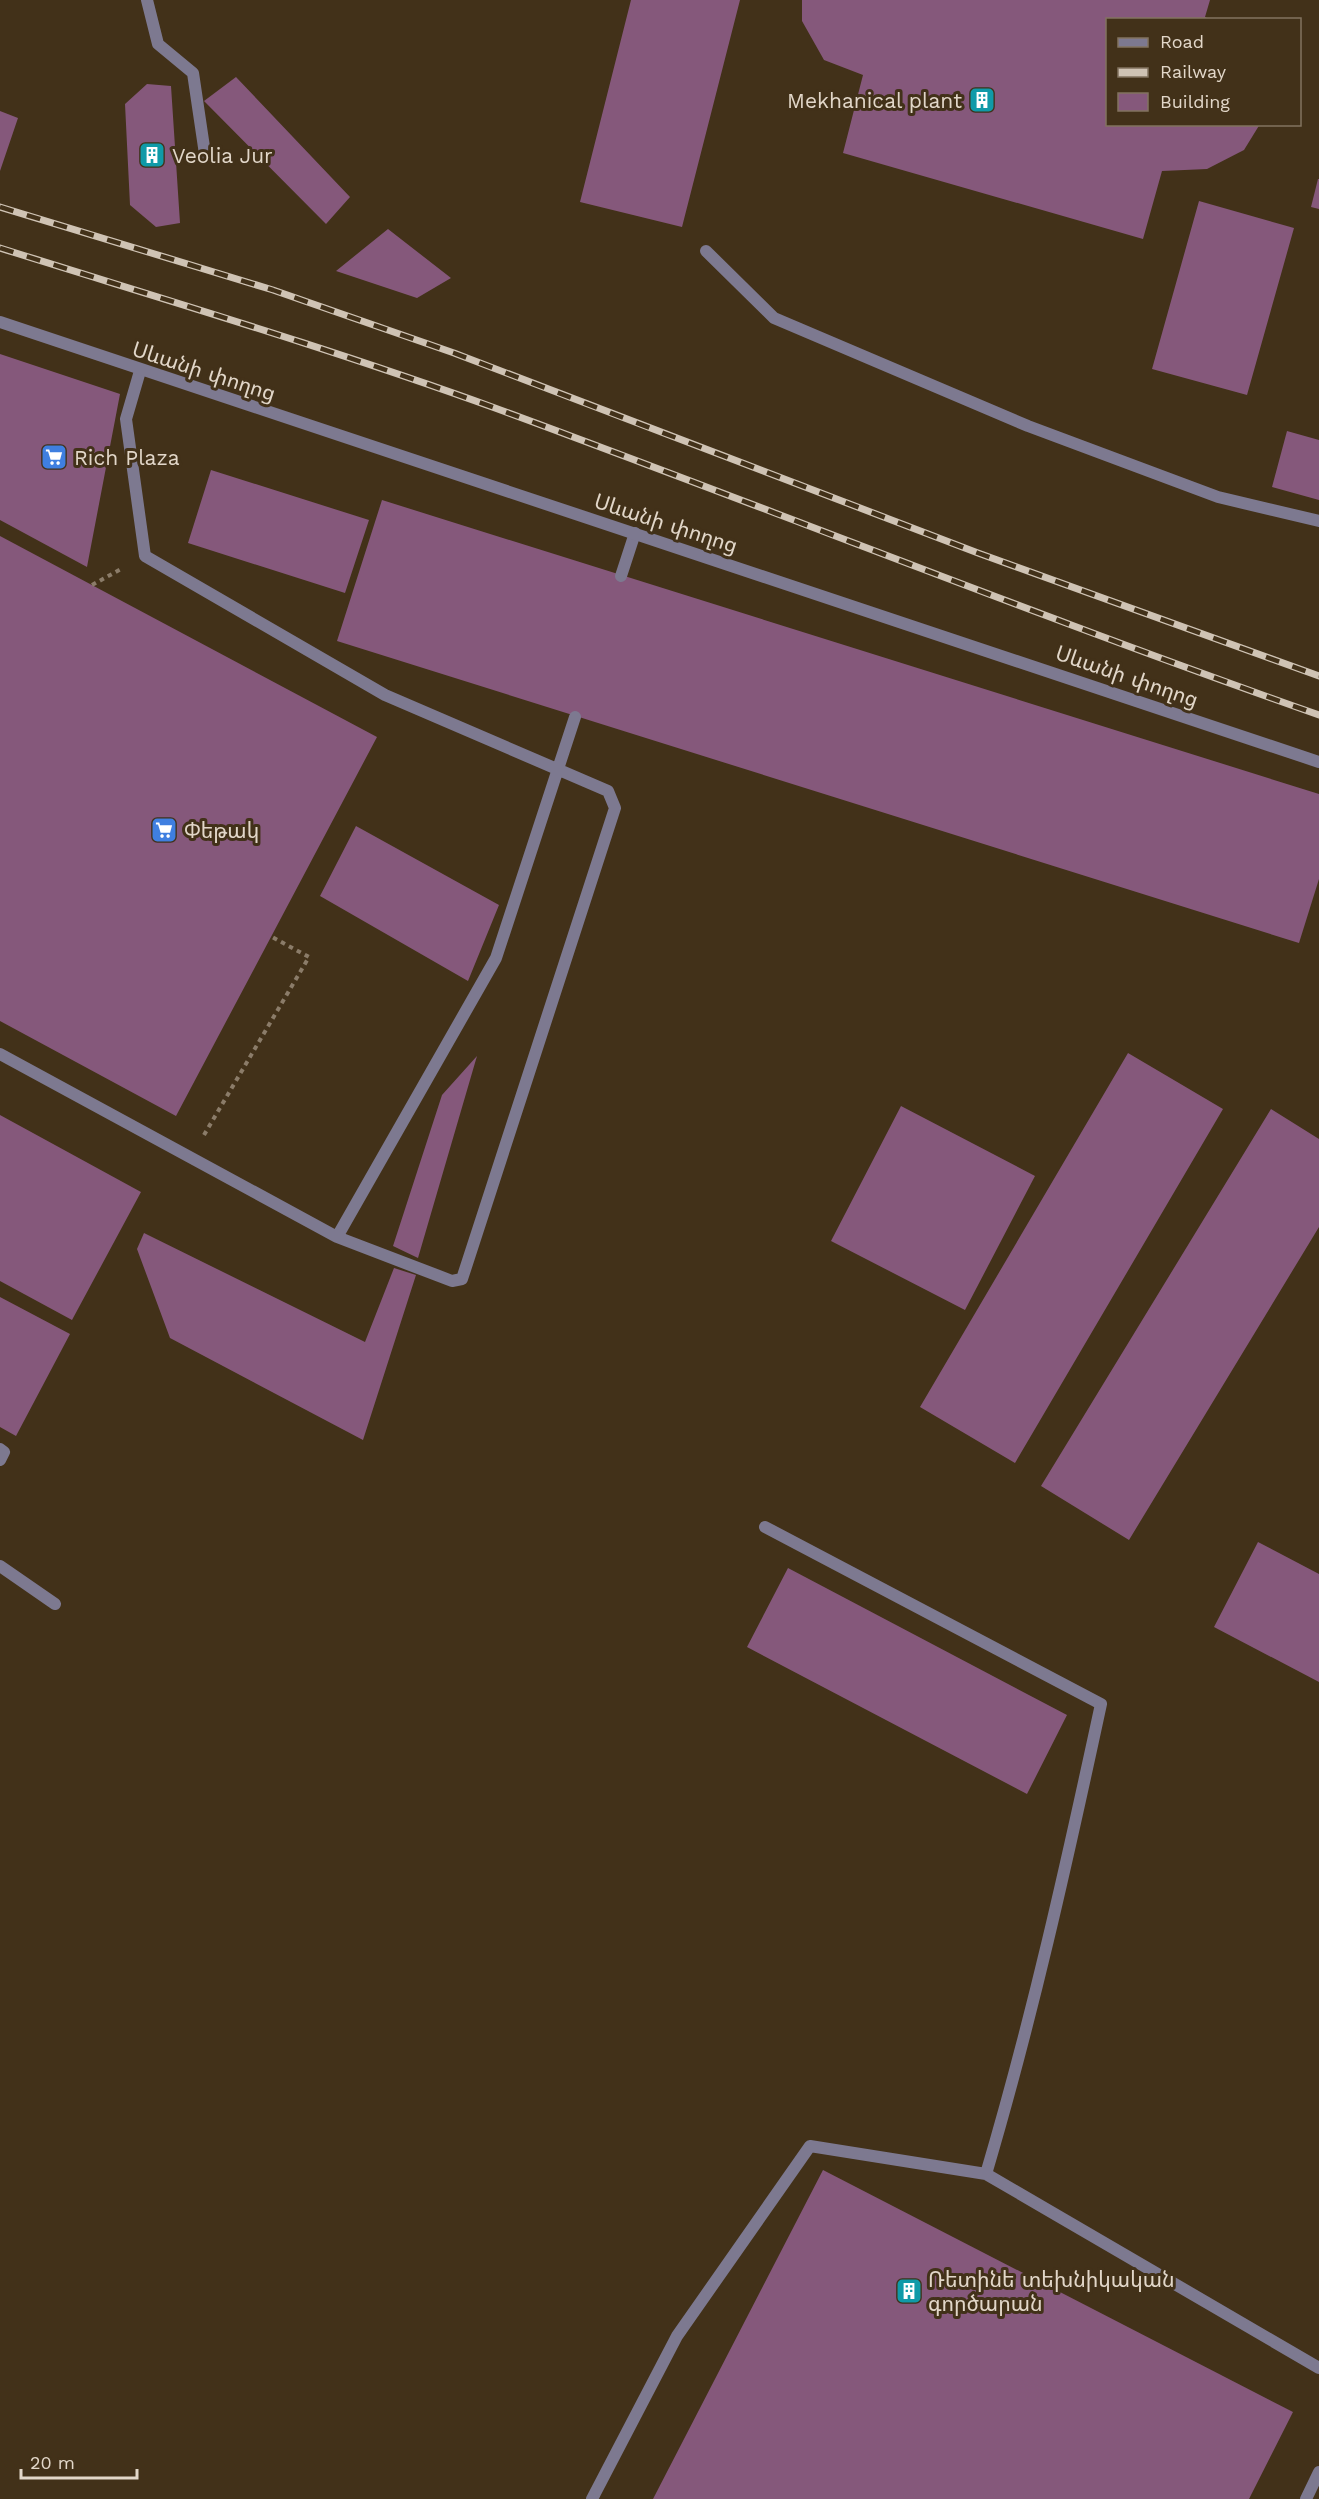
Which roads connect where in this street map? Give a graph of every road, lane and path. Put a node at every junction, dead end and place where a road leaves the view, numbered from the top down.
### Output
1 (147, 0) edge
2 (205, 154) dead end
3 (706, 251) dead end
4 (0, 322) edge
5 (140, 371) junction
6 (1319, 521) edge
7 (635, 533) junction
8 (145, 556) junction
9 (621, 576) dead end
10 (92, 585) dead end
11 (575, 717) dead end
12 (1319, 762) edge
13 (559, 771) junction
14 (272, 937) dead end
15 (0, 1054) edge
16 (190, 1157) junction
17 (337, 1237) junction
18 (0, 1449) edge
19 (0, 1460) edge
20 (765, 1527) dead end
21 (0, 1566) edge
22 (55, 1604) dead end
23 (986, 2174) junction
24 (1319, 2368) edge
25 (1319, 2472) edge
26 (592, 2499) edge
27 (1306, 2499) edge

1 - 2 street
3 - 6 street
4 - 5 street, Սևանի փողոց
5 - 7 street, Սևանի փողոց
5 - 8 street
7 - 9 street
7 - 12 street, Սևանի փողոց
8 - 10 path
8 - 13 street
11 - 13 street
13 - 17 street
13 - 17 street
14 - 16 path
15 - 16 street
16 - 17 street
18 - 19 street
20 - 23 street
21 - 22 street
23 - 24 street
23 - 26 street
25 - 27 street

